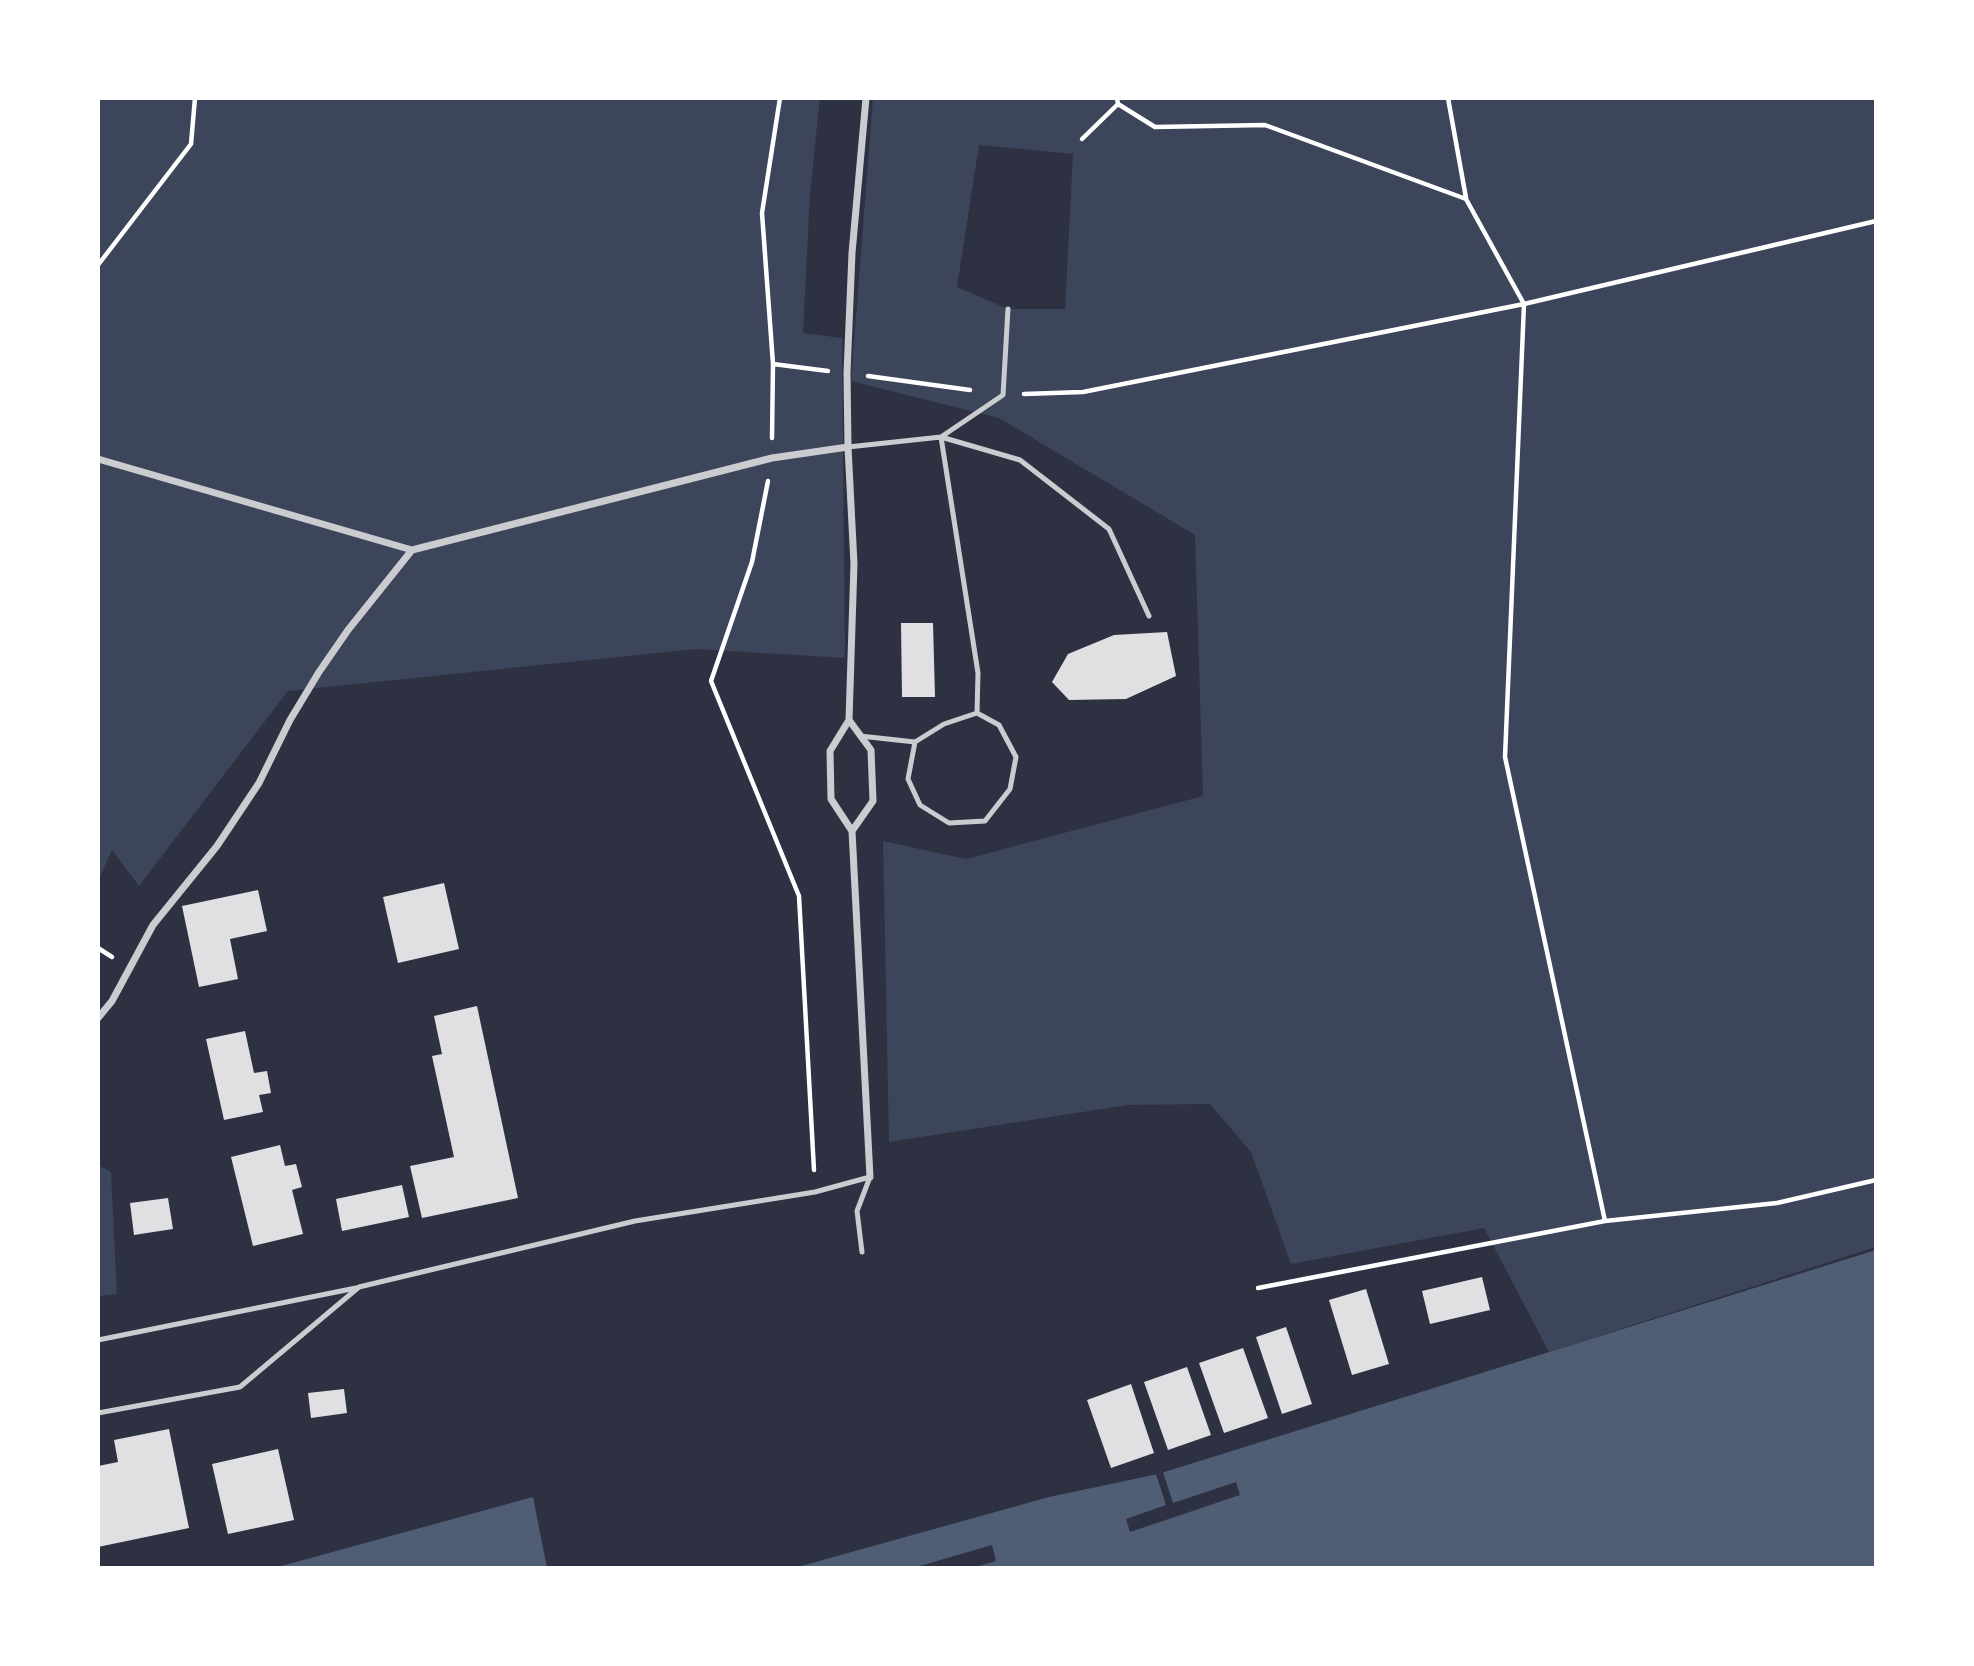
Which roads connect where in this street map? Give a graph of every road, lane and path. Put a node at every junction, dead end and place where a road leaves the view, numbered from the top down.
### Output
1 (195, 98) edge
2 (780, 98) edge
3 (866, 98) edge
4 (1448, 98) edge
5 (1117, 101) edge
6 (1082, 139) dead end
7 (1466, 199) junction
8 (1876, 221) edge
9 (98, 265) edge
10 (1524, 304) junction
11 (1008, 309) dead end
12 (773, 364) junction
13 (847, 373) junction
14 (1003, 395) junction
15 (941, 437) junction
16 (848, 446) junction
17 (772, 458) junction
18 (98, 459) edge
19 (412, 550) junction
20 (1149, 616) dead end
21 (977, 713) junction
22 (849, 720) junction
23 (860, 736) junction
24 (915, 742) junction
25 (852, 831) junction
26 (98, 1018) edge
27 (870, 1177) junction
28 (1876, 1180) edge
29 (815, 1192) junction
30 (1605, 1221) junction
31 (862, 1252) dead end
32 (359, 1287) junction
33 (1258, 1288) dead end
34 (98, 1340) edge
35 (98, 1413) edge

1 - 9 path
2 - 12 path
3 - 13 street
4 - 7 path
5 - 6 path
5 - 7 path
7 - 10 path
8 - 10 path
10 - 14 path
10 - 30 path
11 - 14 lane
12 - 13 path
12 - 17 path
13 - 14 path
13 - 16 street
14 - 15 lane
15 - 16 lane
15 - 20 lane
15 - 21 lane
16 - 17 street
16 - 22 street
17 - 19 street
17 - 29 path
18 - 19 street
19 - 26 street
21 - 24 lane
21 - 24 lane
22 - 23 street
22 - 25 street
23 - 24 lane
23 - 25 street
25 - 27 street
27 - 29 lane
27 - 31 lane
28 - 30 path
29 - 32 lane
30 - 33 path
32 - 34 lane
32 - 35 lane

